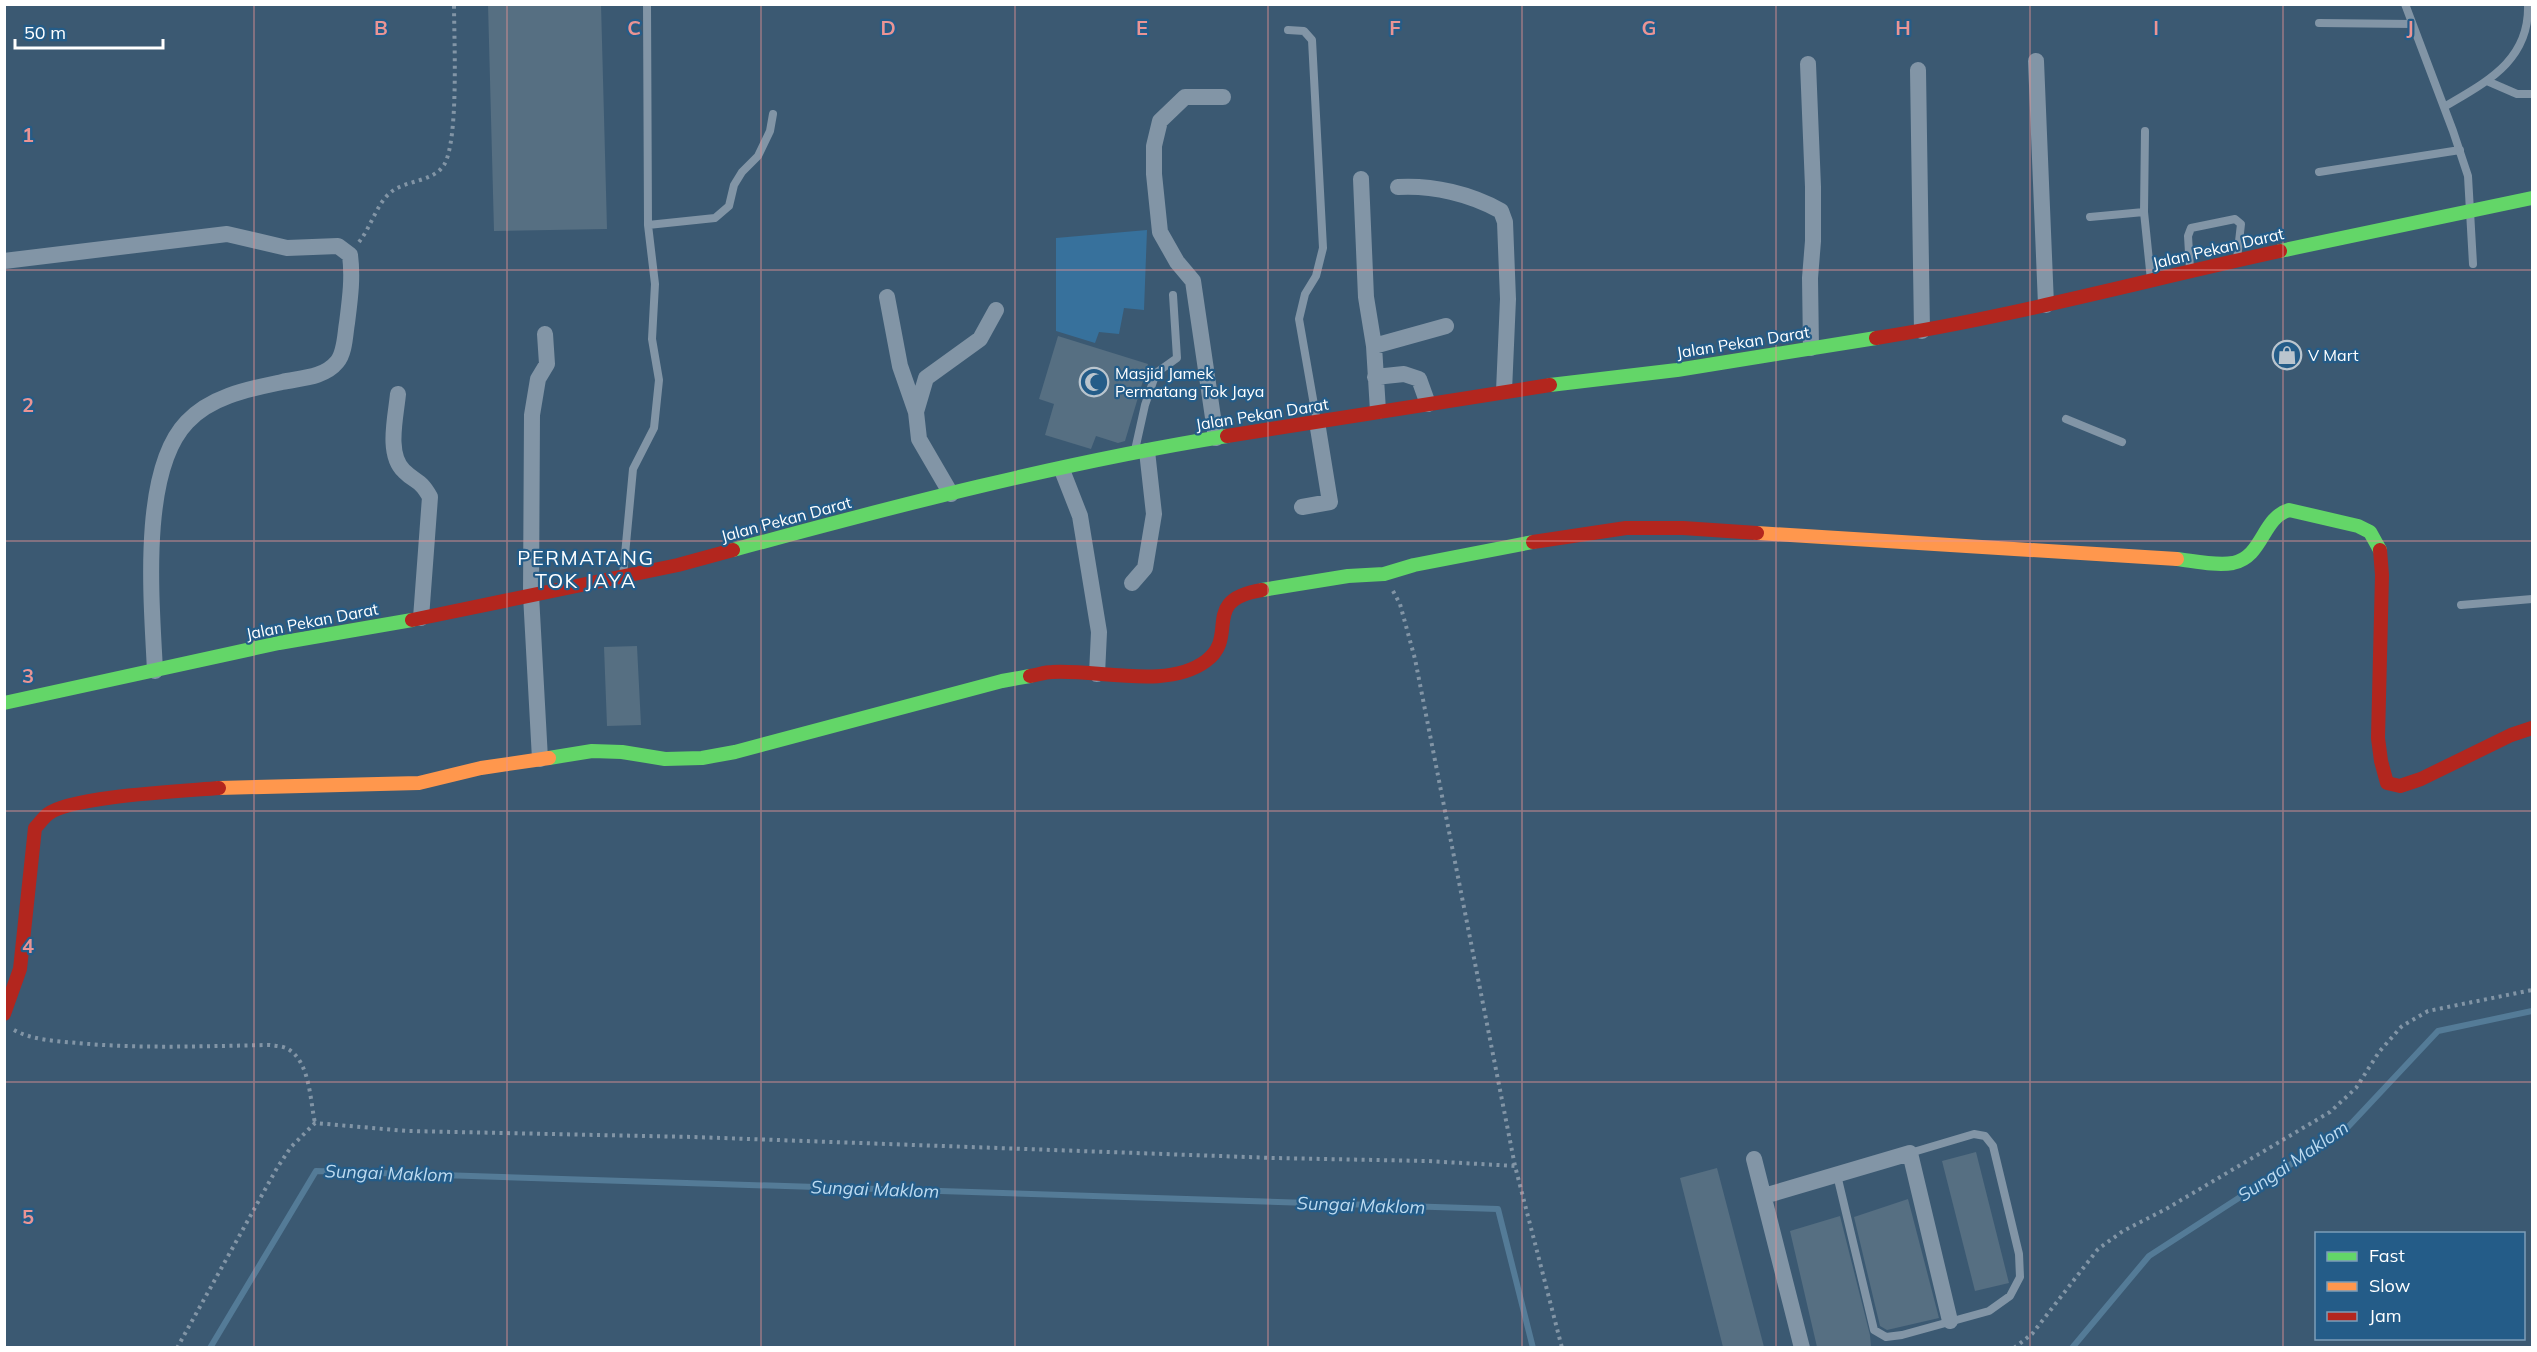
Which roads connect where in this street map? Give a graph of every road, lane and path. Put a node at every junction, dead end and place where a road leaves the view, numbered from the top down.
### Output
1 (454, 4) edge
2 (647, 4) edge
3 (2405, 4) edge
4 (2528, 4) edge
5 (2319, 23) dead end
6 (2412, 24) junction
7 (1288, 30) dead end
8 (2036, 61) dead end
9 (1808, 64) dead end
10 (1918, 70) dead end
11 (2487, 81) junction
12 (2532, 94) edge
13 (1223, 97) dead end
14 (2444, 107) junction
15 (773, 114) dead end
16 (2145, 131) dead end
17 (2460, 150) junction
18 (2319, 172) dead end
19 (1361, 179) dead end
20 (1398, 187) dead end
21 (2532, 198) edge
22 (2471, 209) junction
23 (2144, 212) junction
24 (2090, 217) dead end
25 (648, 225) junction
26 (350, 255) junction
27 (2237, 260) junction
28 (4, 261) edge
29 (2473, 264) dead end
30 (2190, 271) junction
31 (2151, 281) junction
32 (1173, 295) dead end
33 (887, 297) dead end
34 (2046, 305) junction
35 (996, 310) dead end
36 (1446, 326) dead end
37 (1922, 331) junction
38 (545, 334) dead end
39 (1374, 346) junction
40 (1811, 348) junction
41 (1375, 377) junction
42 (1504, 391) junction
43 (398, 394) dead end
44 (1428, 404) junction
45 (1378, 411) junction
46 (915, 412) junction
47 (2066, 419) dead end
48 (1317, 422) junction
49 (1216, 438) junction
50 (2122, 442) dead end
51 (1141, 452) junction
52 (1062, 470) junction
53 (951, 494) junction
54 (1302, 507) dead end
55 (1384, 574) junction
56 (623, 576) junction
57 (1132, 583) dead end
58 (531, 595) junction
59 (2532, 599) edge
60 (2461, 605) dead end
61 (421, 618) junction
62 (155, 670) junction
63 (1097, 674) junction
64 (4, 703) edge
65 (2532, 728) edge
66 (540, 759) junction
67 (2532, 990) edge
68 (7, 1020) edge
69 (315, 1123) junction
70 (1910, 1153) junction
71 (1754, 1160) dead end
72 (1515, 1166) junction
73 (1837, 1175) junction
74 (1764, 1196) junction
75 (1950, 1321) junction
76 (177, 1347) edge
77 (1562, 1347) edge
78 (1802, 1347) edge
79 (2014, 1347) edge

1 - 26 path
2 - 25 lane
3 - 6 lane
4 - 11 lane
5 - 6 lane
6 - 14 lane
7 - 48 lane
8 - 34 street
9 - 40 street
10 - 37 street
11 - 12 lane
11 - 14 lane
13 - 49 street
14 - 17 lane
15 - 25 lane
16 - 23 lane
17 - 18 lane
17 - 22 lane
19 - 39 street
20 - 42 street
21 - 22 street, Jalan Pekan Darat
22 - 27 street, Jalan Pekan Darat
22 - 29 lane
23 - 24 lane
23 - 31 lane
25 - 56 lane
26 - 28 street
26 - 62 street
27 - 30 street, Jalan Pekan Darat
27 - 30 lane
30 - 31 street, Jalan Pekan Darat
31 - 34 street, Jalan Pekan Darat
32 - 51 lane
33 - 46 street
34 - 37 street, Jalan Pekan Darat
35 - 46 street
36 - 39 street
37 - 40 street, Jalan Pekan Darat
38 - 58 street
39 - 41 street
40 - 42 street, Jalan Pekan Darat
41 - 44 street
41 - 45 street
42 - 44 street, Jalan Pekan Darat
43 - 61 street
44 - 45 street, Jalan Pekan Darat
45 - 48 street, Jalan Pekan Darat
46 - 53 street
47 - 50 lane
48 - 49 street, Jalan Pekan Darat
48 - 54 street
49 - 51 street, Jalan Pekan Darat
51 - 52 street, Jalan Pekan Darat
51 - 57 street
52 - 53 street, Jalan Pekan Darat
52 - 63 street
53 - 56 street, Jalan Pekan Darat
55 - 63 street
55 - 65 street
55 - 72 path
56 - 58 street, Jalan Pekan Darat
58 - 61 street, Jalan Pekan Darat
58 - 66 street
59 - 60 lane
61 - 62 street, Jalan Pekan Darat
62 - 64 street, Jalan Pekan Darat
63 - 66 street
66 - 68 street
67 - 79 path
68 - 69 path
69 - 72 path
69 - 76 path
70 - 73 street
70 - 75 street
70 - 75 lane
71 - 74 street
72 - 77 path
73 - 74 street
73 - 75 lane
74 - 78 street

